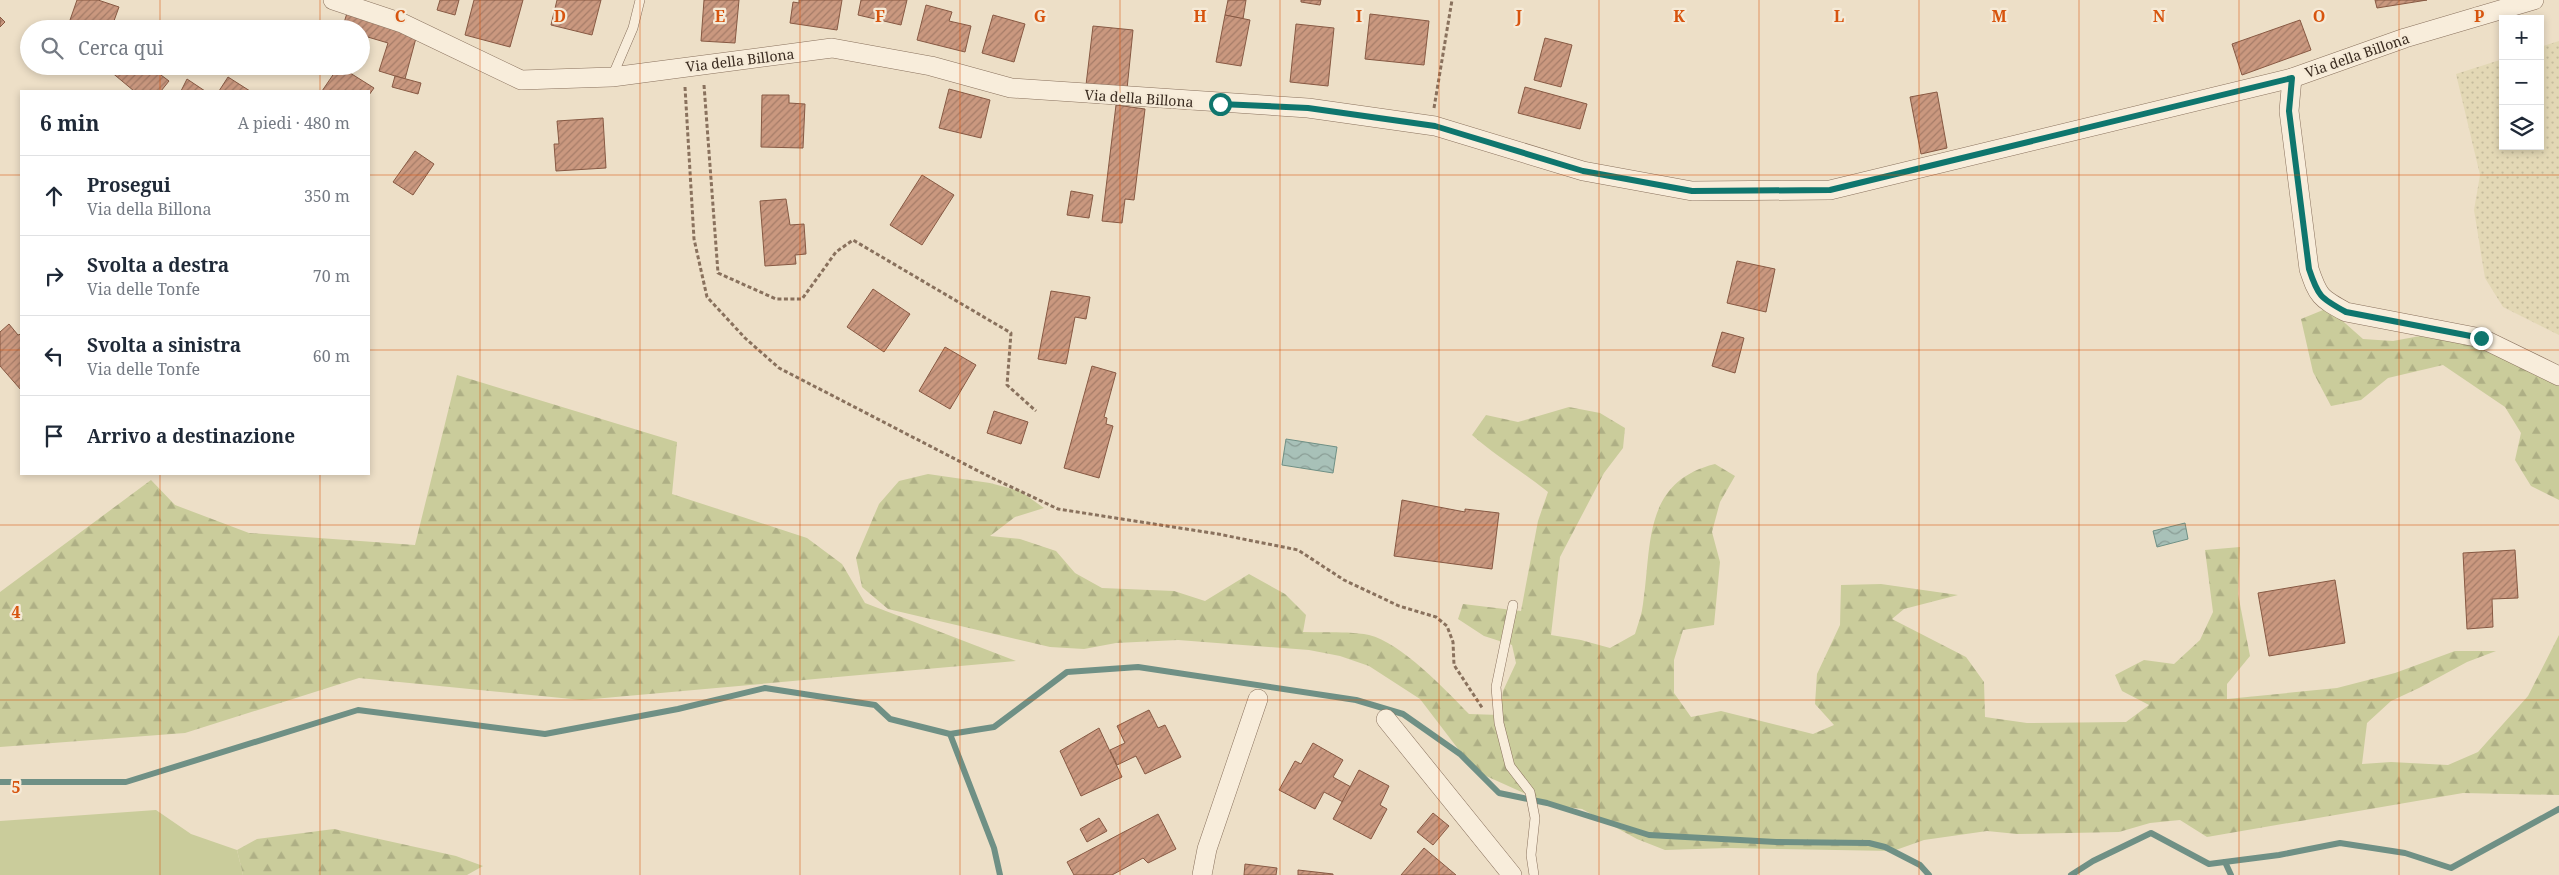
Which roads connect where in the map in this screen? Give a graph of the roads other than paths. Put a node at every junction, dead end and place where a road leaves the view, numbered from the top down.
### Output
1 (640, 0) edge
2 (2534, 0) edge
3 (338, 1) edge
4 (612, 77) junction
5 (2292, 78) junction
6 (2559, 376) edge
7 (1513, 605) dead end
8 (1258, 699) dead end
9 (1386, 719) dead end
10 (1202, 875) edge
11 (1512, 875) edge
12 (1534, 875) edge

1 - 4 lane
2 - 5 street, Via della Billona
3 - 4 street, Via della Billona
4 - 5 street, Via della Billona
5 - 6 street
7 - 12 lane
8 - 10 street
9 - 11 street

